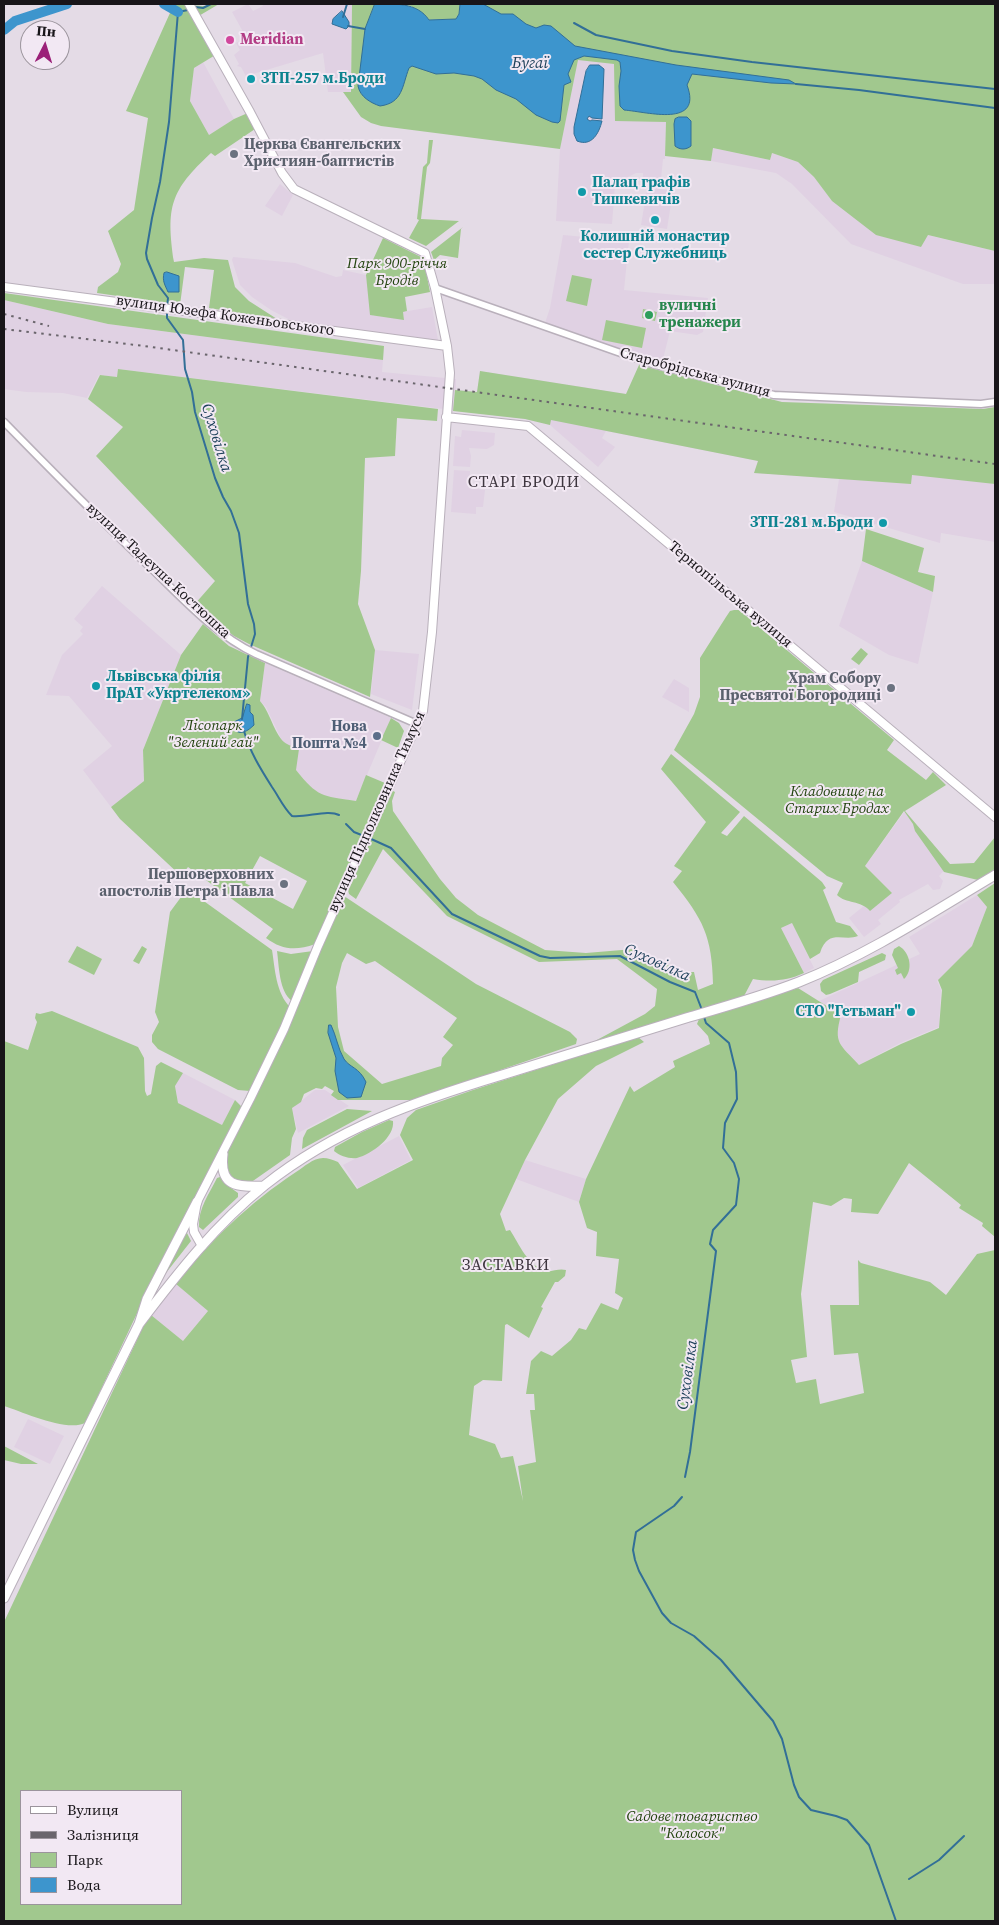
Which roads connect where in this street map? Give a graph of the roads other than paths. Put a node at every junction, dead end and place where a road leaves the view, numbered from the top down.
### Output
1 (191, 7) edge
2 (4, 287) edge
3 (435, 288) junction
4 (447, 346) junction
5 (995, 402) edge
6 (446, 417) junction
7 (4, 422) edge
8 (417, 724) junction
9 (995, 817) edge
10 (995, 876) edge
11 (223, 1154) junction
12 (264, 1186) junction
13 (197, 1202) junction
14 (202, 1246) junction
15 (138, 1324) junction
16 (4, 1598) edge

1 - 3 main road, вулиця Підполковника Тимуся
2 - 4 main road, вулиця Юзефа Коженьовського
3 - 4 main road, вулиця Підполковника Тимуся
3 - 5 street, Старобрідська вулиця
4 - 6 main road, вулиця Підполковника Тимуся
6 - 8 main road, вулиця Підполковника Тимуся
6 - 9 main road, Тернопільська вулиця
7 - 8 street, вулиця Тадеуша Костюшка
8 - 11 main road, вулиця Підполковника Тимуся
10 - 12 highway
11 - 12 highway
11 - 13 main road, вулиця Підполковника Тимуся
12 - 14 highway
13 - 14 main road, вулиця Підполковника Тимуся
13 - 15 highway
14 - 15 highway
15 - 16 highway

